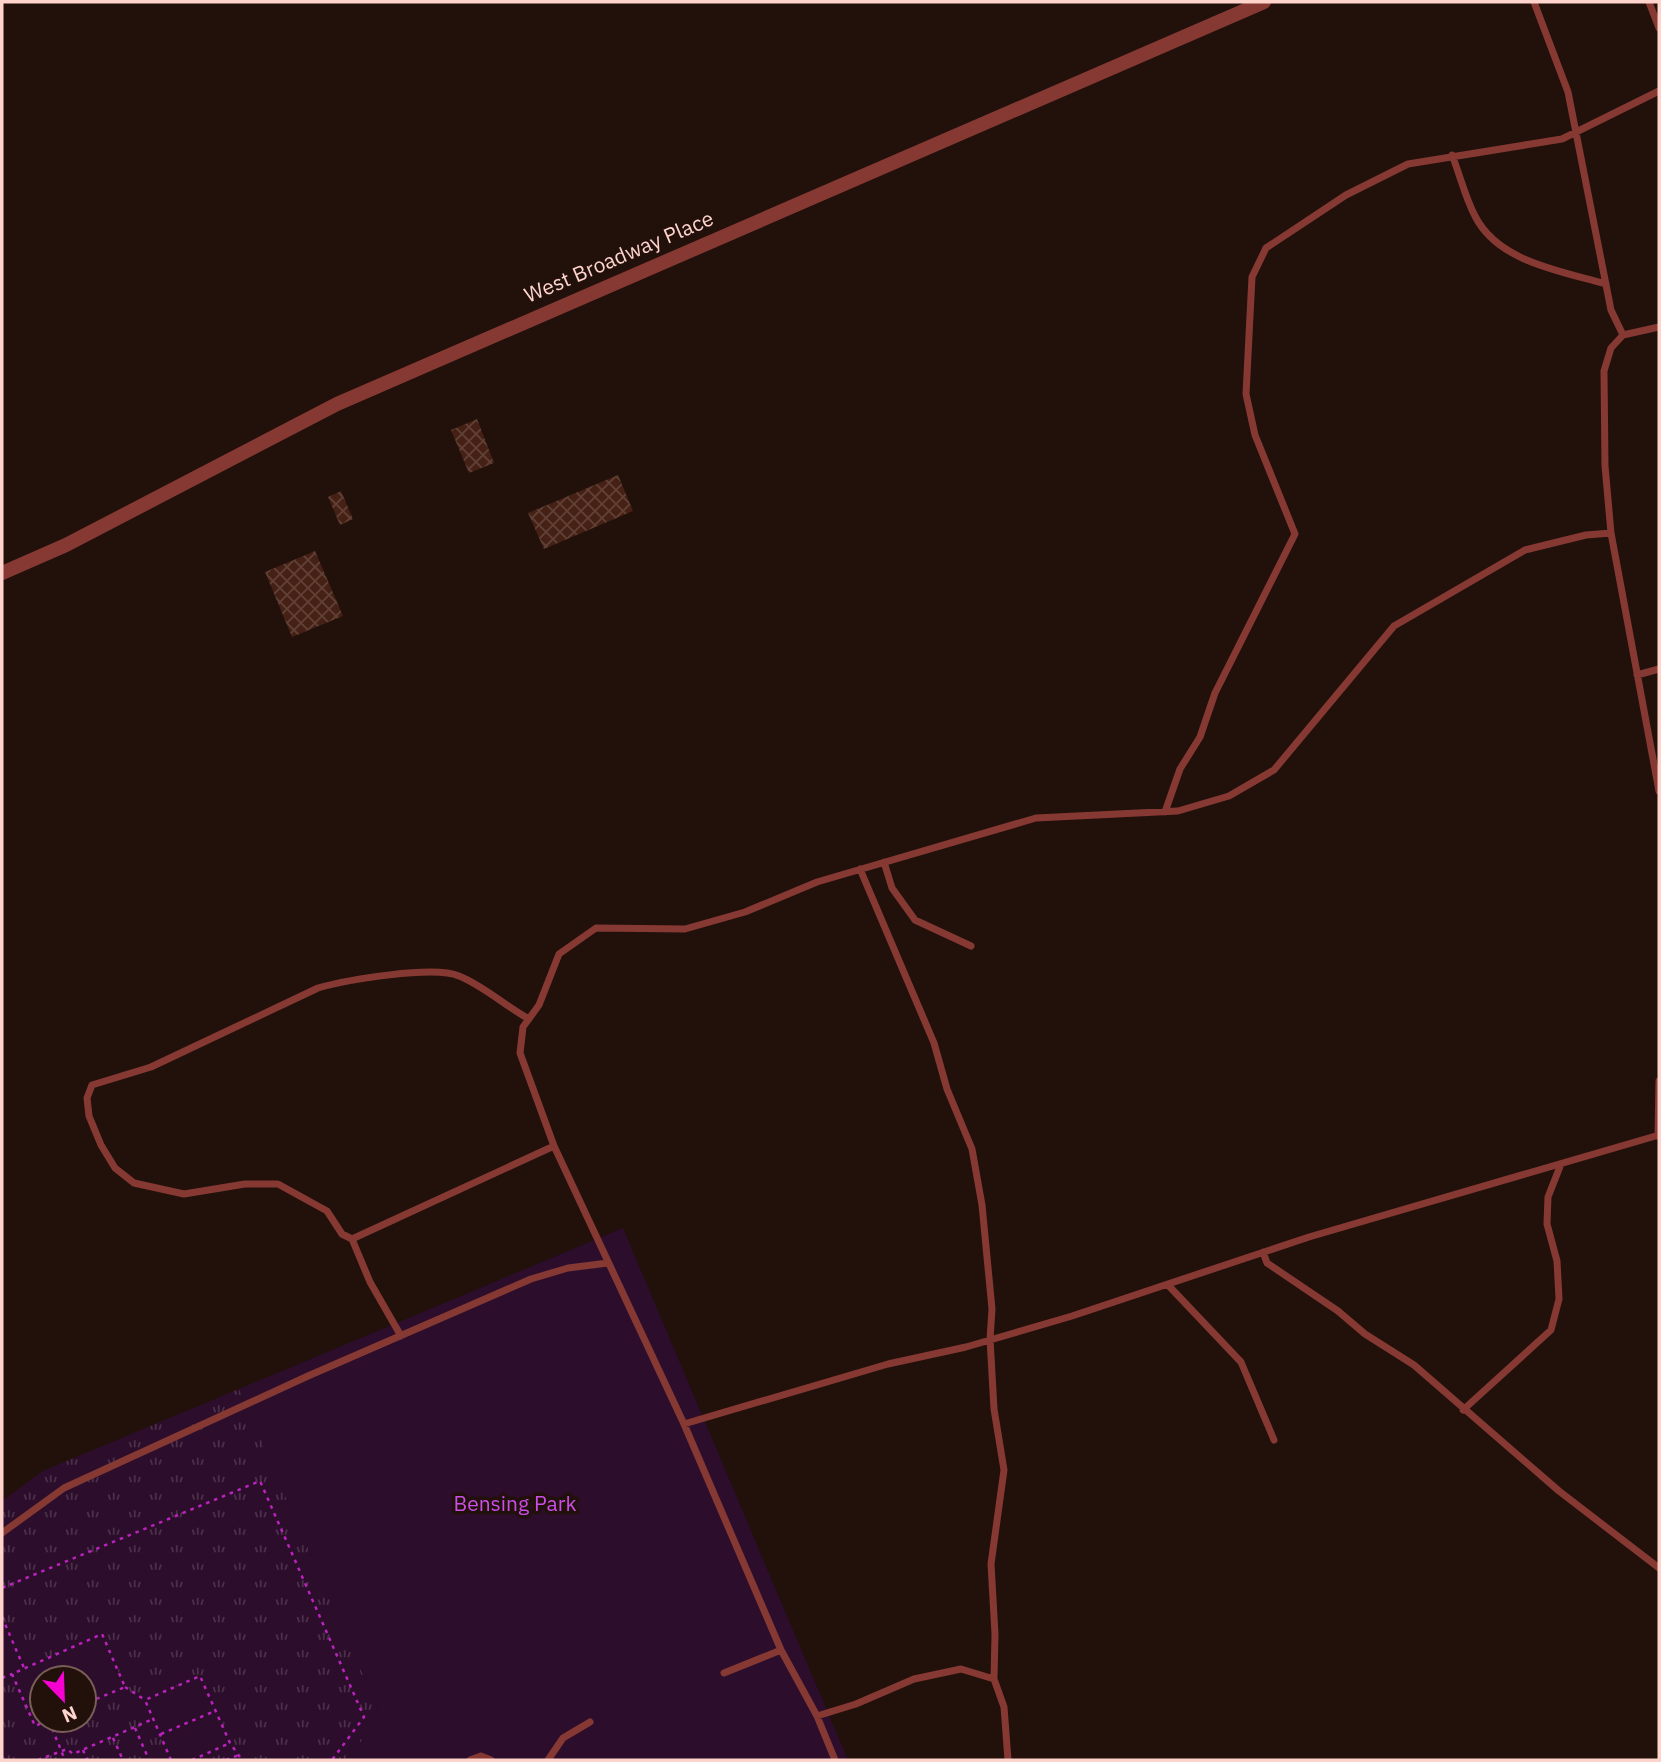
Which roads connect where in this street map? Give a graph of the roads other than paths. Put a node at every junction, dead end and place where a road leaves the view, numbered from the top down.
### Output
1 (1264, 2) edge
2 (1534, 2) edge
3 (1649, 2) edge
4 (1659, 28) edge
5 (1659, 91) edge
6 (1576, 132) junction
7 (1452, 155) junction
8 (1606, 284) junction
9 (1659, 327) edge
10 (1623, 335) junction
11 (1611, 533) junction
12 (2, 573) edge
13 (1659, 669) edge
14 (1637, 675) junction
15 (1659, 791) edge
16 (1166, 812) junction
17 (884, 862) junction
18 (860, 869) junction
19 (971, 946) dead end
20 (528, 1020) junction
21 (1659, 1081) edge
22 (1659, 1136) edge
23 (554, 1146) junction
24 (1561, 1164) junction
25 (352, 1239) junction
26 (1263, 1252) junction
27 (608, 1263) junction
28 (1168, 1285) junction
29 (401, 1336) junction
30 (990, 1339) junction
31 (1463, 1410) junction
32 (684, 1424) junction
33 (1275, 1440) dead end
34 (2, 1532) edge
35 (1659, 1568) edge
36 (780, 1650) junction
37 (724, 1673) dead end
38 (994, 1679) junction
39 (817, 1716) junction
40 (590, 1722) dead end
41 (470, 1760) edge
42 (491, 1760) edge
43 (548, 1760) edge
44 (835, 1760) edge
45 (1009, 1760) edge

1 - 12 street, West Broadway Place
2 - 6 lane
3 - 4 lane
5 - 6 lane
6 - 7 lane
6 - 8 lane
7 - 8 lane
7 - 16 lane
8 - 10 lane
9 - 10 lane
10 - 11 lane
11 - 14 lane
11 - 16 lane
13 - 14 lane
14 - 15 lane
16 - 17 lane
17 - 18 lane
17 - 19 lane
18 - 20 lane
18 - 30 lane
20 - 23 lane
20 - 25 lane
21 - 22 lane
22 - 24 lane
23 - 25 lane
23 - 27 lane
24 - 26 lane
24 - 31 lane
25 - 29 lane
26 - 28 lane
26 - 31 lane
27 - 29 lane
27 - 32 lane
28 - 30 lane
28 - 33 lane
29 - 34 lane
30 - 32 lane
30 - 38 lane
31 - 35 lane
32 - 36 lane
36 - 37 lane
36 - 39 lane
38 - 39 lane
38 - 45 lane
39 - 44 lane
40 - 43 lane
41 - 42 lane

